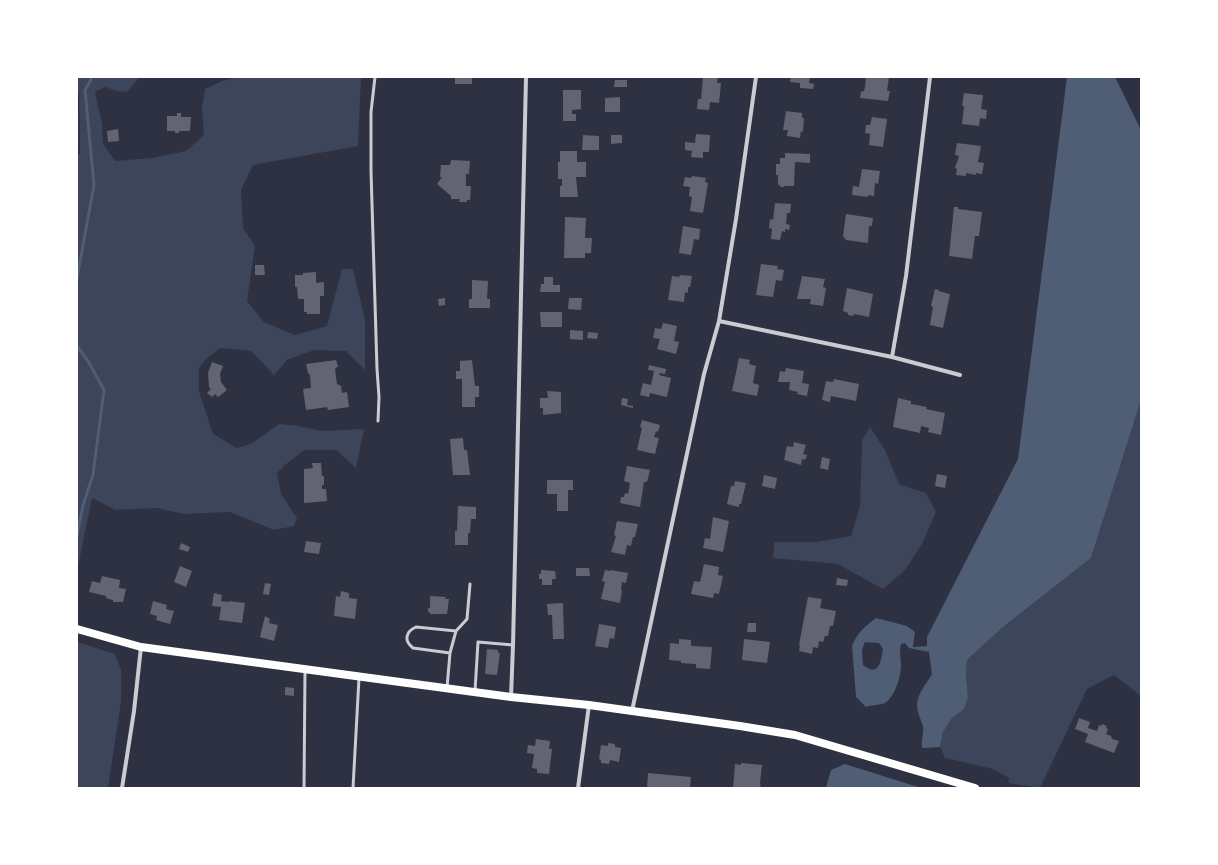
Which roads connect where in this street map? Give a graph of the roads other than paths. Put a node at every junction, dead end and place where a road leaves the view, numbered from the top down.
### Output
1 (375, 77) edge
2 (526, 77) edge
3 (756, 77) edge
4 (930, 77) edge
5 (719, 321) junction
6 (892, 356) junction
7 (960, 375) dead end
8 (378, 421) dead end
9 (470, 584) dead end
10 (77, 629) edge
11 (456, 631) junction
12 (513, 645) junction
13 (141, 646) junction
14 (450, 653) junction
15 (305, 669) junction
16 (360, 676) junction
17 (447, 688) junction
18 (475, 692) junction
19 (511, 697) junction
20 (589, 706) junction
21 (632, 711) junction
22 (122, 788) edge
23 (304, 788) edge
24 (353, 788) edge
25 (578, 788) edge
26 (975, 788) edge

1 - 8 lane
2 - 12 street
3 - 5 street
4 - 6 street
5 - 6 street
5 - 21 street
6 - 7 street
9 - 11 lane
10 - 13 main road
11 - 14 lane
11 - 14 lane
12 - 18 lane
12 - 19 street
13 - 15 main road
13 - 22 street
14 - 17 lane
15 - 16 main road
15 - 23 lane
16 - 17 main road
16 - 24 lane
17 - 18 main road
18 - 19 main road
19 - 20 main road
20 - 21 main road
20 - 25 street
21 - 26 main road

